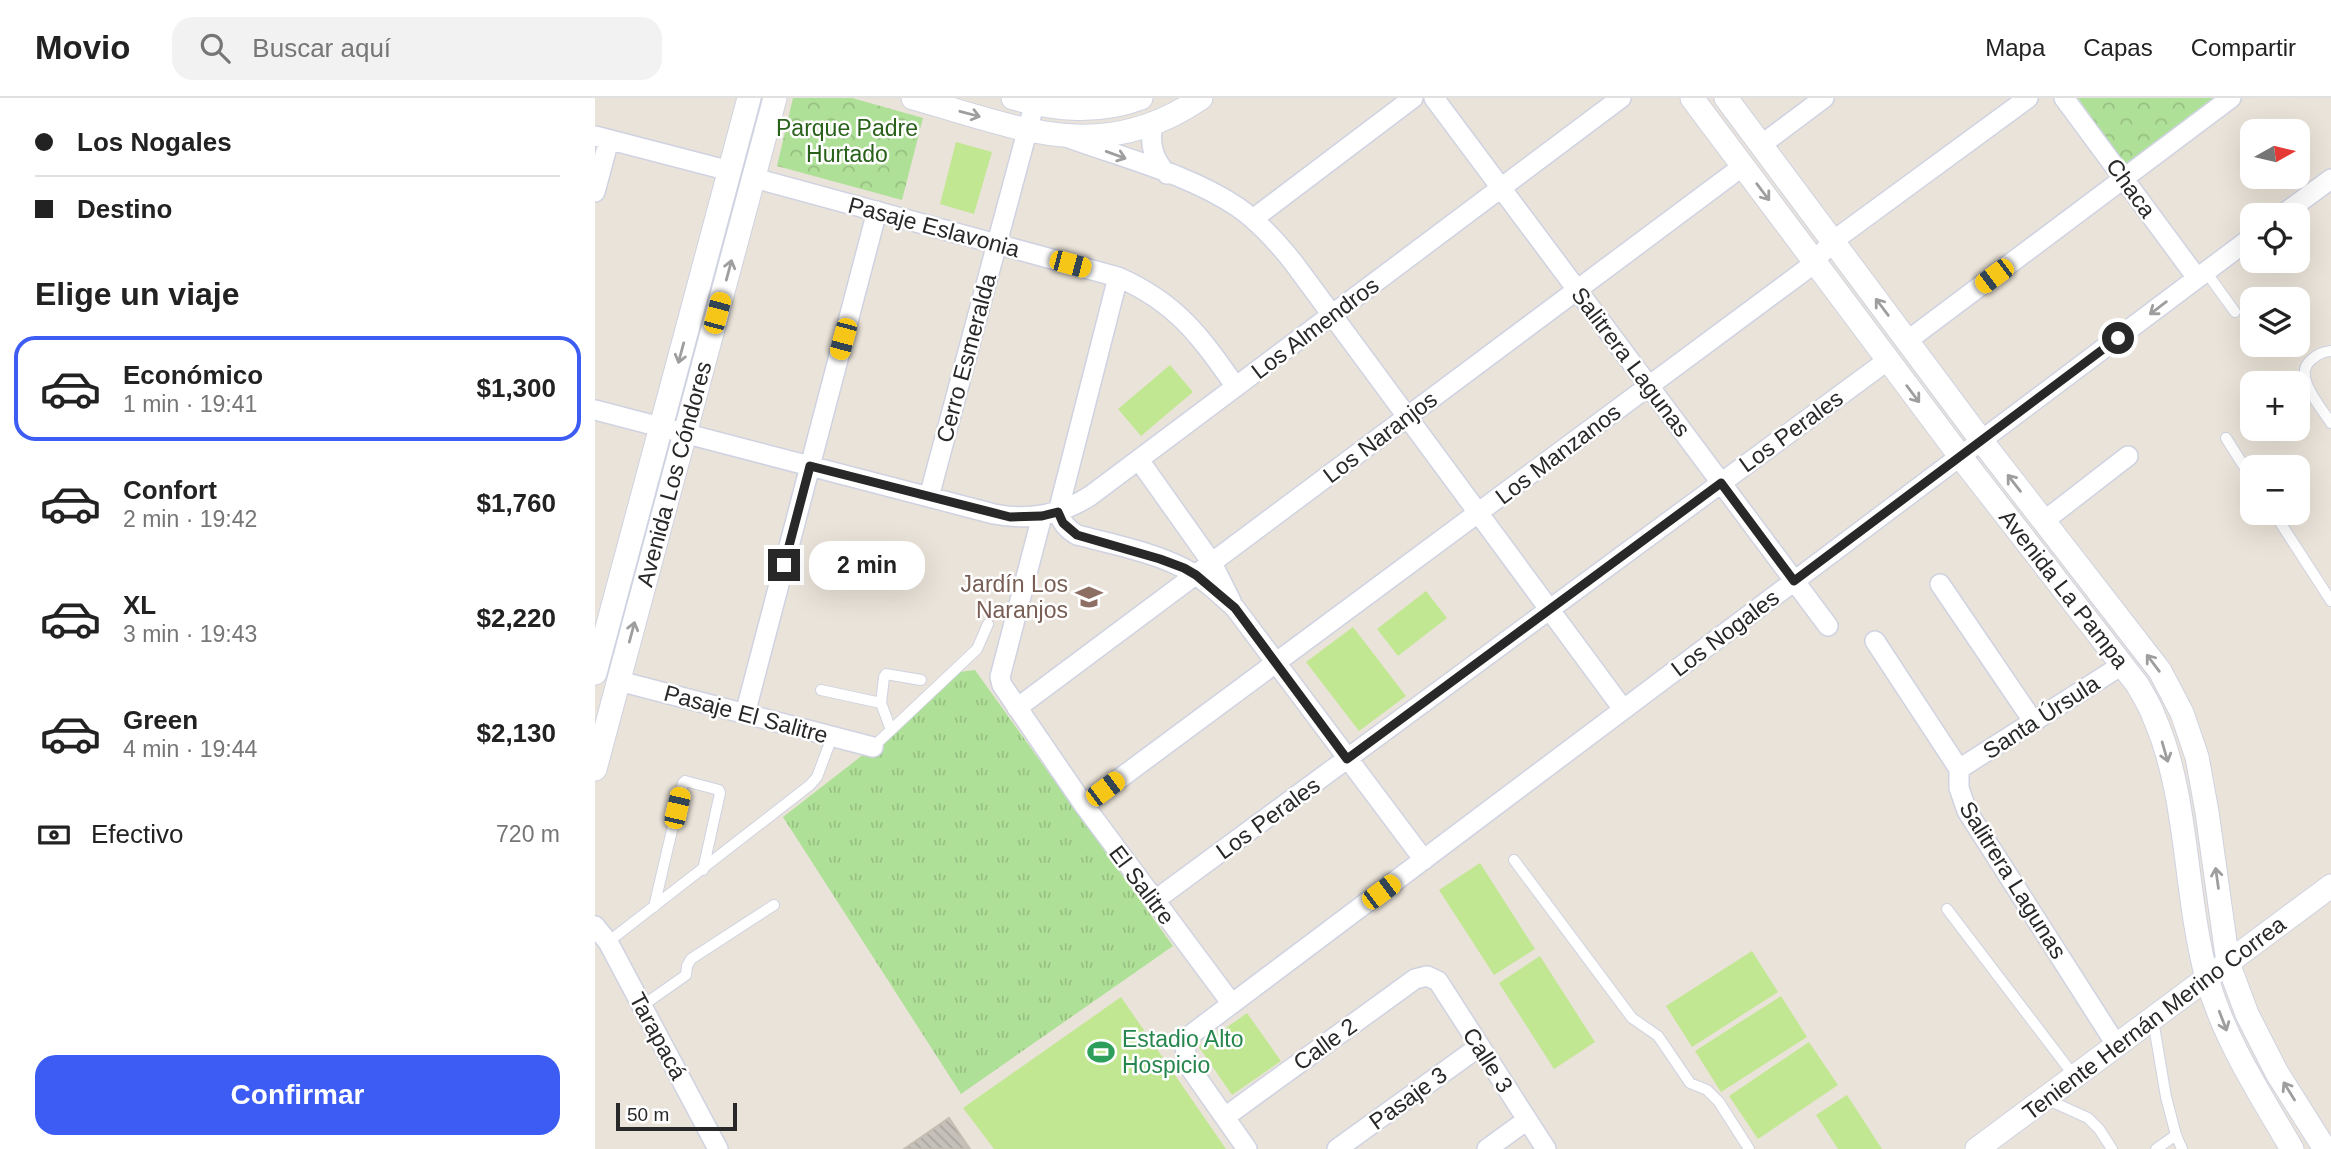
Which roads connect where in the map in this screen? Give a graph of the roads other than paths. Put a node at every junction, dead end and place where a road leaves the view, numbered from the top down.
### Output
1 (750, 98) edge
2 (775, 98) edge
3 (913, 98) edge
4 (1141, 98) edge
5 (1201, 98) edge
6 (1413, 98) edge
7 (1434, 98) edge
8 (1621, 98) edge
9 (1692, 98) edge
10 (1726, 98) edge
11 (1824, 98) edge
12 (2028, 98) edge
13 (2064, 98) edge
14 (2231, 98) edge
15 (1028, 100) edge
16 (1153, 124) junction
17 (1028, 130) junction
18 (1065, 137) junction
19 (602, 138) edge
20 (1761, 145) junction
21 (1743, 166) junction
22 (730, 172) junction
23 (1167, 174) junction
24 (754, 177) junction
25 (2124, 178) junction
26 (2331, 178) edge
27 (1501, 188) junction
28 (595, 192) edge
29 (2298, 203) edge
30 (877, 211) junction
31 (1253, 219) junction
32 (1833, 242) junction
33 (997, 244) junction
34 (2240, 246) edge
35 (1815, 262) junction
36 (2201, 275) junction
37 (1118, 277) junction
38 (1577, 290) junction
39 (2235, 312) dead end
40 (1332, 315) junction
41 (1907, 341) junction
42 (2331, 351) edge
43 (1888, 360) junction
44 (1649, 386) junction
45 (1236, 387) junction
46 (595, 410) edge
47 (1407, 417) junction
48 (2331, 423) edge
49 (661, 427) junction
50 (685, 434) junction
51 (2226, 438) dead end
52 (1981, 440) junction
53 (1960, 456) junction
54 (2128, 456) dead end
55 (1139, 460) junction
56 (2240, 460) edge
57 (810, 466) junction
58 (1721, 483) junction
59 (929, 497) junction
60 (1478, 513) junction
61 (1050, 514) junction
62 (2044, 520) junction
63 (2282, 525) edge
64 (1212, 563) junction
65 (1196, 575) junction
66 (1794, 581) junction
67 (1940, 584) dead end
68 (2331, 601) edge
69 (1235, 608) junction
70 (1549, 610) junction
71 (988, 624) dead end
72 (1828, 626) dead end
73 (1875, 641) dead end
74 (1276, 663) junction
75 (2122, 665) junction
76 (595, 673) edge
77 (921, 680) dead end
78 (619, 681) junction
79 (821, 690) dead end
80 (881, 703) junction
81 (1017, 708) junction
82 (1623, 709) junction
83 (745, 714) junction
84 (2033, 721) junction
85 (891, 730) junction
86 (832, 737) junction
87 (873, 747) joint
88 (1347, 759) junction
89 (595, 769) edge
90 (1959, 769) junction
91 (1084, 805) junction
92 (1423, 860) junction
93 (1514, 860) dead end
94 (703, 870) junction
95 (2331, 886) edge
96 (1154, 901) junction
97 (774, 905) dead end
98 (654, 907) junction
99 (1947, 909) dead end
100 (595, 926) edge
101 (608, 942) junction
102 (2228, 963) junction
103 (1427, 976) joint
104 (2207, 979) junction
105 (1232, 1004) junction
106 (642, 1006) junction
107 (2153, 1020) junction
108 (1480, 1046) junction
109 (2117, 1046) junction
110 (2074, 1077) junction
111 (2046, 1099) junction
112 (1225, 1117) junction
113 (1527, 1120) junction
114 (2176, 1135) junction
115 (718, 1149) edge
116 (1247, 1149) edge
117 (1337, 1149) edge
118 (1486, 1149) edge
119 (1546, 1149) edge
120 (1749, 1149) edge
121 (1977, 1149) edge
122 (2112, 1149) edge
123 (2156, 1149) edge
124 (2182, 1149) edge
125 (2292, 1149) edge
126 (2325, 1149) edge

1 - 22 street, Avenida Los Cóndores
2 - 24 street, Avenida Los Cóndores
3 -> 17 street
4 - 15 street
5 - 16 street
6 - 31 street
7 - 27 street, Salitrera Lagunas
8 - 27 street, Los Almendros
9 - 21 street, Avenida La Pampa
10 - 20 street, Avenida La Pampa
11 - 20 street
12 - 32 street, Los Manzanos
13 - 25 street, Chaca
14 - 25 street
15 - 17 street, Cerro Esmeralda
16 - 18 street
16 - 23 street
17 - 18 street
17 - 33 street, Cerro Esmeralda
18 -> 23 street
19 - 22 street
19 - 28 street
20 - 32 street, Avenida La Pampa
21 -> 35 street, Avenida La Pampa
21 - 38 street, Los Naranjos
22 -> 49 street, Avenida Los Cóndores
23 - 31 street
24 - 30 street, Pasaje Eslavonia
50 -> 24 street, Avenida Los Cóndores
25 - 36 street, Chaca
25 - 41 street
26 - 29 street
27 - 38 street, Salitrera Lagunas
27 - 40 street, Los Almendros
30 - 33 street, Pasaje Eslavonia
30 - 57 street
31 - 40 street
32 - 35 street, Los Manzanos
41 -> 32 street, Avenida La Pampa
33 - 37 street, Pasaje Eslavonia
33 - 59 street, Cerro Esmeralda
34 - 36 street, Los Nogales
35 - 43 street, Avenida La Pampa
35 - 44 street, Los Manzanos
36 - 39 lane
36 -> 52 street, Los Nogales
37 - 45 street, Pasaje Eslavonia
37 - 61 street, El Salitre
38 - 44 street, Salitrera Lagunas
38 - 47 street, Los Naranjos
40 - 45 street, Los Almendros
40 - 47 street
41 - 52 street, Avenida La Pampa
42 - 48 lane
43 -> 53 street, Avenida La Pampa
43 - 58 street, Los Perales
44 - 58 street, Salitrera Lagunas
44 - 60 street, Los Manzanos
45 - 55 street, Los Almendros
46 - 49 street
47 - 60 street
47 - 64 street, Los Naranjos
49 - 50 street
49 - 76 street, Avenida Los Cóndores
50 - 57 street, Los Almendros
78 -> 50 street, Avenida Los Cóndores
51 - 56 lane
52 - 53 street, Los Nogales
62 -> 52 street, Avenida La Pampa
53 - 66 street, Los Nogales
53 - 75 street, Avenida La Pampa
54 - 62 street
55 - 61 street, Los Almendros
55 - 64 street
57 - 59 street, Los Almendros
57 - 83 street
58 - 66 street, Salitrera Lagunas
58 - 70 street, Los Perales
59 - 61 street, Los Almendros
60 - 70 street
60 - 74 street, Los Manzanos
61 - 65 street
61 - 81 street, El Salitre
102 -> 62 street, Avenida La Pampa
63 - 68 lane
64 - 65 street, Los Naranjos
64 - 69 street
65 - 69 street
65 - 81 street, Los Naranjos
66 - 72 street, Salitrera Lagunas
66 - 82 street, Los Nogales
67 - 84 street
69 - 74 street
70 - 82 street
70 - 88 street, Los Perales
71 - 85 lane
73 - 90 street, Salitrera Lagunas
74 - 88 street
74 - 91 street, Los Manzanos
75 - 84 street, Santa Úrsula
75 -> 104 street, Avenida La Pampa
77 - 80 lane
78 - 83 street, Pasaje El Salitre
78 - 89 street, Avenida Los Cóndores
79 - 80 lane
80 - 85 lane
81 - 91 street, El Salitre
82 - 92 street, Los Nogales
83 - 86 street, Pasaje El Salitre
84 - 90 street, Santa Úrsula
85 - 87 lane
86 - 87 street, Pasaje El Salitre
86 - 94 lane
88 - 92 street
88 - 96 street, Los Perales
90 - 109 street, Salitrera Lagunas
91 - 96 street, El Salitre
92 - 105 street, Los Nogales
93 - 120 lane
94 - 98 lane
94 - 98 lane
95 - 102 street, Teniente Hernán Merino Correa
96 - 105 street, El Salitre
97 - 106 lane
98 - 101 lane
99 - 110 lane
100 - 101 street, Tarapacá
101 - 106 street, Tarapacá
102 - 104 street, Teniente Hernán Merino Correa
126 -> 102 street, Avenida La Pampa
103 - 108 street, Calle 3
103 - 112 street, Calle 2
104 - 107 street, Teniente Hernán Merino Correa
104 -> 125 street, Avenida La Pampa
105 - 112 street
106 - 115 street, Tarapacá
107 - 109 street, Teniente Hernán Merino Correa
107 - 114 lane
108 - 113 street, Calle 3
108 - 117 street, Pasaje 3
109 - 110 street, Teniente Hernán Merino Correa
110 - 111 street, Teniente Hernán Merino Correa
111 - 121 street, Teniente Hernán Merino Correa
111 - 122 lane
112 - 116 street
113 - 118 street
113 - 119 street, Calle 3
114 - 123 lane
114 - 124 lane

